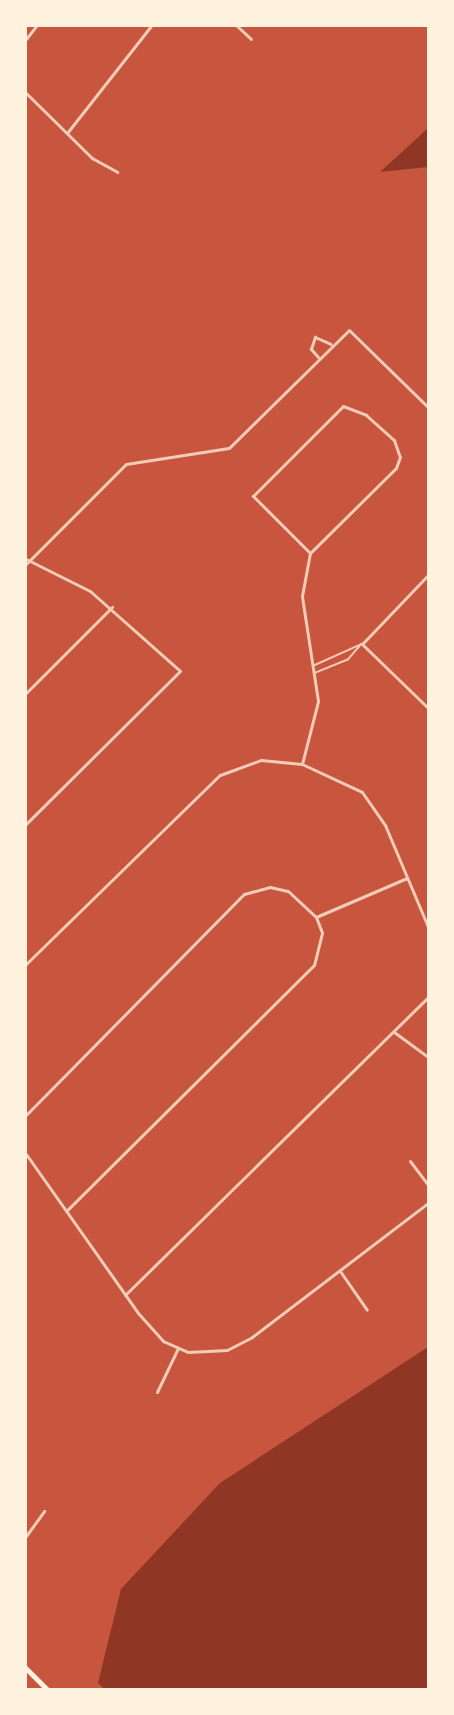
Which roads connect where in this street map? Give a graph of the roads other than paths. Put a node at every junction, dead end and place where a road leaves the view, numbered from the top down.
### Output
1 (36, 26) edge
2 (151, 26) edge
3 (237, 26) edge
4 (26, 39) edge
5 (251, 39) dead end
6 (26, 93) edge
7 (67, 133) junction
8 (117, 172) dead end
9 (331, 344) junction
10 (319, 357) junction
11 (429, 407) edge
12 (310, 553) junction
13 (27, 561) edge
14 (429, 575) edge
15 (112, 607) junction
16 (362, 644) junction
17 (315, 665) junction
18 (316, 673) junction
19 (26, 693) edge
20 (429, 708) edge
21 (302, 764) junction
22 (26, 824) edge
23 (407, 878) junction
24 (316, 917) junction
25 (429, 927) edge
26 (26, 964) edge
27 (429, 997) edge
28 (393, 1032) junction
29 (429, 1058) edge
30 (26, 1115) edge
31 (26, 1154) edge
32 (410, 1161) dead end
33 (429, 1185) edge
34 (429, 1203) edge
35 (66, 1211) junction
36 (340, 1271) junction
37 (125, 1295) junction
38 (367, 1310) dead end
39 (178, 1348) junction
40 (157, 1392) dead end
41 (44, 1512) dead end
42 (26, 1536) edge
43 (26, 1668) edge
44 (48, 1689) edge

1 - 4 street
2 - 7 street
3 - 5 street
6 - 7 street
7 - 8 street
9 - 10 street
9 - 10 street
9 - 11 street
10 - 13 street
12 - 12 street
12 - 17 street
13 - 15 street
14 - 16 street
15 - 19 street
15 - 22 street
16 - 17 lane
16 - 18 lane
16 - 20 street
17 - 18 street
18 - 21 street
21 - 23 street
21 - 26 street
23 - 24 street
23 - 25 street
24 - 30 street
24 - 35 street
27 - 28 street
28 - 29 street
28 - 37 street
31 - 35 street
32 - 33 street
34 - 36 street
35 - 37 street
36 - 38 street
36 - 39 street
37 - 39 street
39 - 40 street
41 - 42 street
43 - 44 main road

